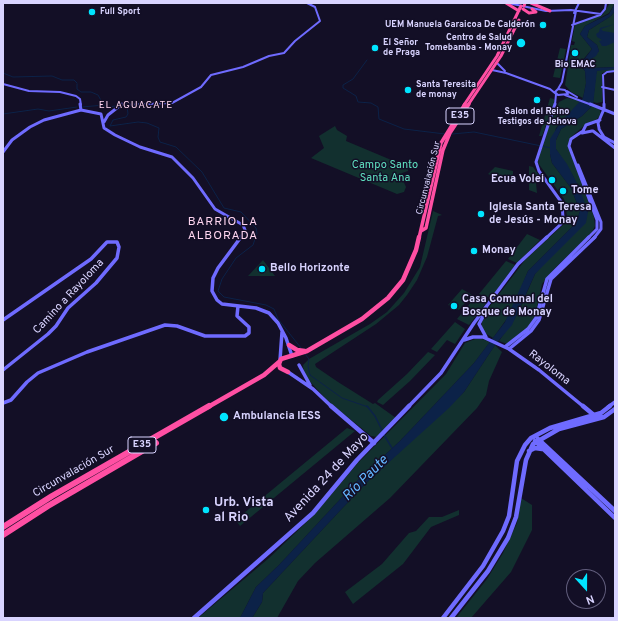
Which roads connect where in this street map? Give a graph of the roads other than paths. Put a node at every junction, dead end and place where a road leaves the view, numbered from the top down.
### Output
1 (307, 3) edge
2 (508, 3) edge
3 (530, 3) edge
4 (579, 3) edge
5 (607, 4) edge
6 (522, 7) edge
7 (532, 9) junction
8 (568, 10) junction
9 (550, 11) junction
10 (575, 11) junction
11 (580, 12) junction
12 (601, 14) junction
13 (572, 25) junction
14 (497, 63) junction
15 (492, 70) junction
16 (615, 71) edge
17 (507, 72) junction
18 (525, 79) junction
19 (561, 83) junction
20 (3, 84) edge
21 (548, 86) junction
22 (602, 88) junction
23 (615, 90) edge
24 (557, 91) junction
25 (567, 91) junction
26 (564, 96) junction
27 (560, 98) junction
28 (576, 98) junction
29 (556, 102) junction
30 (597, 105) junction
31 (604, 106) junction
32 (81, 110) junction
33 (603, 112) junction
34 (615, 113) edge
35 (600, 120) junction
36 (104, 122) junction
37 (587, 126) junction
38 (599, 128) junction
39 (592, 131) junction
40 (615, 143) edge
41 (615, 148) edge
42 (3, 152) edge
43 (423, 230) junction
44 (491, 301) junction
45 (238, 306) junction
46 (3, 320) edge
47 (480, 330) joint
48 (282, 331) junction
49 (487, 338) junction
50 (463, 341) junction
51 (289, 345) junction
52 (506, 348) junction
53 (307, 351) junction
54 (292, 356) junction
55 (280, 361) junction
56 (299, 366) dead end
57 (3, 370) edge
58 (288, 372) joint
59 (313, 389) junction
60 (615, 402) edge
61 (3, 403) edge
62 (615, 409) edge
63 (595, 417) junction
64 (552, 432) junction
65 (533, 437) junction
66 (537, 440) junction
67 (156, 443) dead end
68 (374, 443) junction
69 (547, 449) junction
70 (528, 451) junction
71 (615, 511) edge
72 (615, 518) edge
73 (3, 527) edge
74 (3, 535) edge
75 (194, 618) edge
76 (442, 618) edge
77 (451, 618) edge

1 - 36 main road
2 - 6 highway
2 - 7 main road
2 - 9 main road
3 - 9 highway
4 - 8 main road
4 - 10 main road
4 - 11 main road
5 - 12 main road
6 - 7 highway
6 - 14 highway, Circunvalación Sur / E35
6 - 43 highway, Circunvalación Sur / E35
7 - 10 main road
8 - 9 main road
8 - 10 main road
10 - 11 main road
10 - 13 main road
11 - 12 main road
12 - 13 main road
13 - 19 main road
14 - 15 highway, Circunvalación Sur / E35
14 - 17 main road
15 - 17 main road
15 - 43 highway, Circunvalación Sur / E35
16 - 22 main road
17 - 18 main road
18 - 21 main road
18 - 24 main road
19 - 21 main road
19 - 24 main road
19 - 25 main road
20 - 32 main road
21 - 24 main road
22 - 23 main road
22 - 31 main road
24 - 25 main road
24 - 26 main road
24 - 29 main road, Avenida 24 de Mayo
25 - 26 main road
25 - 28 main road
26 - 27 main road, Avenida 24 de Mayo
26 - 28 main road
27 - 28 main road
27 - 29 main road, Avenida 24 de Mayo
28 - 30 main road
29 - 44 main road, Avenida 24 de Mayo
30 - 31 main road
30 - 33 main road
31 - 33 main road
31 - 34 main road
32 - 36 main road
32 - 42 main road
33 - 35 main road
35 - 37 main road
35 - 38 main road
36 - 45 main road
37 - 38 main road
37 - 39 main road
37 - 52 main road
38 - 39 main road
38 - 40 main road
39 - 41 main road
39 - 52 main road
43 - 53 highway, Circunvalación Sur / E35
44 - 47 main road, Avenida 24 de Mayo
44 - 50 main road, Avenida 24 de Mayo
45 - 48 main road
45 - 61 main road
46 - 57 main road, Camino a Rayoloma
47 - 49 main road, Rayoloma
48 - 51 main road
48 - 55 main road
49 - 50 main road, Rayoloma
49 - 52 main road, Rayoloma
50 - 68 main road, Avenida 24 de Mayo
51 - 53 highway
51 - 54 main road
52 - 63 main road, Rayoloma
53 - 54 highway, Circunvalación Sur / E35
54 - 55 highway, E35
55 - 58 highway
55 - 73 highway, Circunvalación Sur / E35
56 - 59 main road
58 - 59 main road
59 - 68 main road
60 - 63 main road
62 - 63 main road
63 - 64 main road
63 - 65 main road
64 - 66 main road
64 - 69 main road
65 - 66 main road
65 - 76 main road
66 - 69 main road
66 - 70 main road
67 - 74 highway, Circunvalación Sur / E35
68 - 75 main road, Avenida 24 de Mayo
69 - 70 main road
69 - 71 main road
69 - 72 main road
70 - 77 main road

